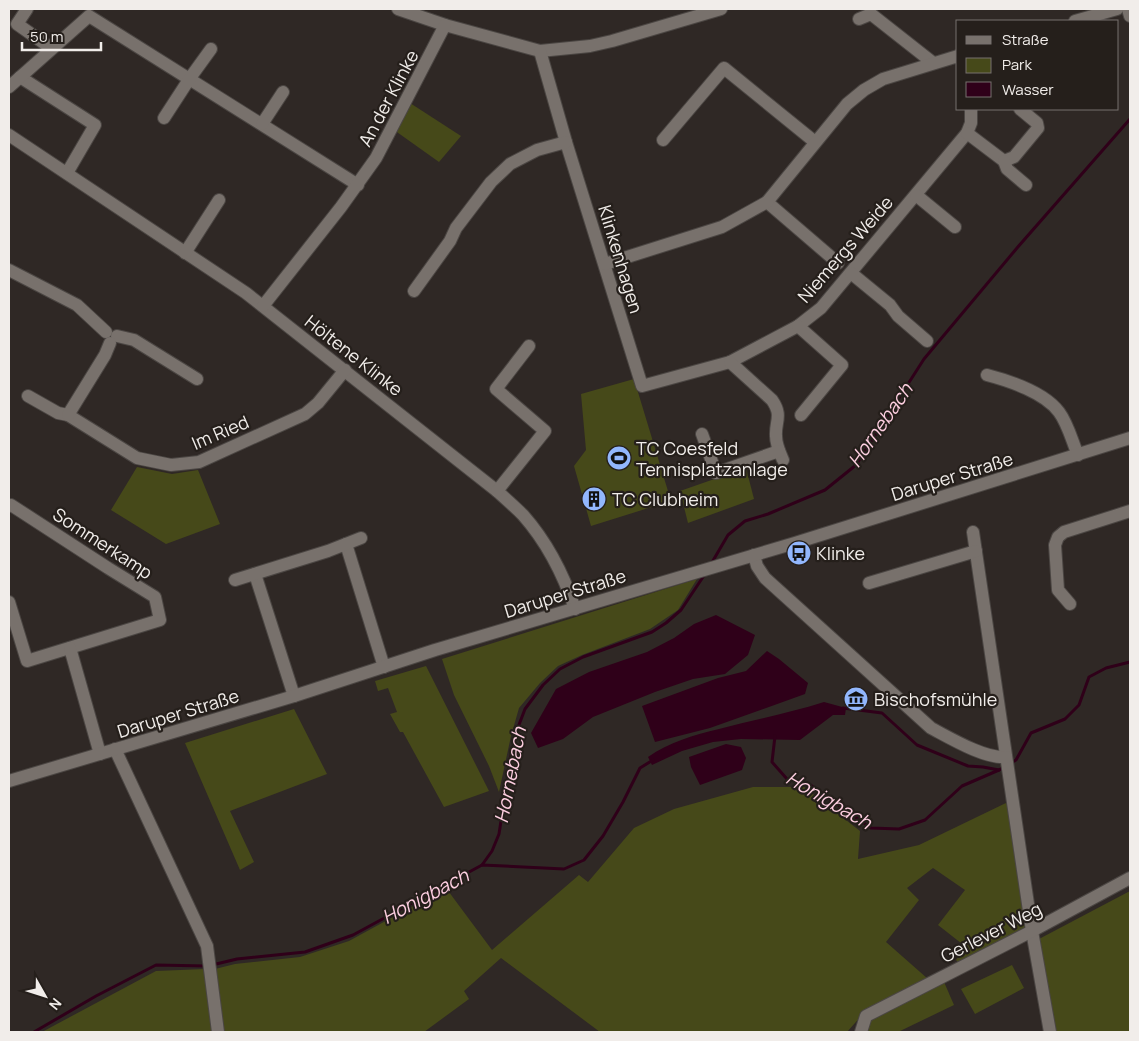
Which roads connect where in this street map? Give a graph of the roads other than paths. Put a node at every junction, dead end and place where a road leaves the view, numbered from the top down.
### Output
1 (27, 9) edge
2 (398, 9) edge
3 (721, 9) edge
4 (1117, 9) edge
5 (1128, 9) edge
6 (1130, 16) edge
7 (859, 19) dead end
8 (1078, 20) edge
9 (445, 25) junction
10 (52, 48) junction
11 (211, 49) dead end
12 (540, 51) junction
13 (956, 59) edge
14 (932, 62) junction
15 (20, 77) junction
16 (190, 78) junction
17 (9, 87) edge
18 (283, 92) dead end
19 (971, 110) edge
20 (1021, 110) edge
21 (164, 118) dead end
22 (262, 124) junction
23 (967, 133) junction
24 (9, 135) edge
25 (663, 140) dead end
26 (566, 142) junction
27 (815, 142) junction
28 (1004, 161) junction
29 (67, 173) junction
30 (358, 185) junction
31 (1026, 185) dead end
32 (916, 195) junction
33 (219, 200) dead end
34 (766, 202) junction
35 (955, 227) dead end
36 (185, 253) junction
37 (838, 263) dead end
38 (605, 264) junction
39 (9, 270) edge
40 (850, 274) junction
41 (414, 291) dead end
42 (263, 306) junction
43 (798, 326) junction
44 (111, 337) junction
45 (927, 341) dead end
46 (529, 346) dead end
47 (730, 362) junction
48 (345, 370) junction
49 (988, 375) dead end
50 (197, 379) dead end
51 (642, 386) joint
52 (28, 396) dead end
53 (68, 415) junction
54 (801, 415) dead end
55 (702, 434) dead end
56 (1130, 438) edge
57 (1078, 455) junction
58 (497, 491) junction
59 (9, 506) edge
60 (1130, 511) edge
61 (973, 532) dead end
62 (361, 538) dead end
63 (346, 544) junction
64 (976, 551) junction
65 (754, 555) junction
66 (255, 574) junction
67 (235, 580) dead end
68 (869, 583) dead end
69 (9, 602) edge
70 (1070, 604) dead end
71 (575, 609) junction
72 (70, 648) junction
73 (384, 668) junction
74 (294, 696) junction
75 (115, 749) junction
76 (100, 754) junction
77 (1007, 765) junction
78 (9, 781) edge
79 (1130, 878) edge
80 (1032, 931) junction
81 (218, 1032) edge
82 (861, 1032) edge
83 (1050, 1032) edge

1 - 10 street
2 - 9 street
3 - 12 street
4 - 8 street
5 - 6 street
7 - 14 street
9 - 12 street
9 - 30 street, An der Klinke
10 - 15 street
10 - 16 street
11 - 16 street
12 - 26 street, Klinkenhagen
13 - 14 street
14 - 27 street
15 - 17 street
15 - 29 street
16 - 21 street
16 - 22 street
18 - 22 street
19 - 23 street, Niemergs Weide
20 - 28 street
22 - 30 street
23 - 28 street
23 - 32 street, Niemergs Weide
24 - 29 street, Höltene Klinke
25 - 27 street
26 - 38 street, Klinkenhagen
26 - 41 street
27 - 34 street
28 - 31 street
29 - 36 street, Höltene Klinke
30 - 42 street, An der Klinke
32 - 35 street
32 - 40 street, Niemergs Weide
33 - 36 street
34 - 37 street
34 - 38 street
36 - 42 street, Höltene Klinke
38 - 51 street, Klinkenhagen
39 - 44 street
40 - 43 street, Niemergs Weide
40 - 45 street
42 - 48 street, Höltene Klinke
43 - 47 street, Niemergs Weide
43 - 54 street
44 - 50 street
44 - 53 street
46 - 58 street
47 - 51 street, Niemergs Weide
47 - 55 street
48 - 53 street, Im Ried
48 - 58 street, Höltene Klinke
49 - 57 street
52 - 53 street, Im Ried
56 - 57 street, Daruper Straße
57 - 65 street, Daruper Straße
58 - 71 street, Höltene Klinke
59 - 72 street, Sommerkamp
60 - 70 street
61 - 64 street
62 - 63 street
63 - 66 street
63 - 73 street
64 - 68 street
64 - 77 street
65 - 71 street, Daruper Straße
65 - 77 street
66 - 67 street
66 - 74 street
69 - 72 street, Sommerkamp
71 - 73 street, Daruper Straße
72 - 76 street
73 - 74 street, Daruper Straße
74 - 75 street, Daruper Straße
75 - 76 street, Daruper Straße
75 - 81 street
76 - 78 street, Daruper Straße
77 - 80 street
79 - 80 street, Gerlever Weg
80 - 82 street, Gerlever Weg
80 - 83 street

